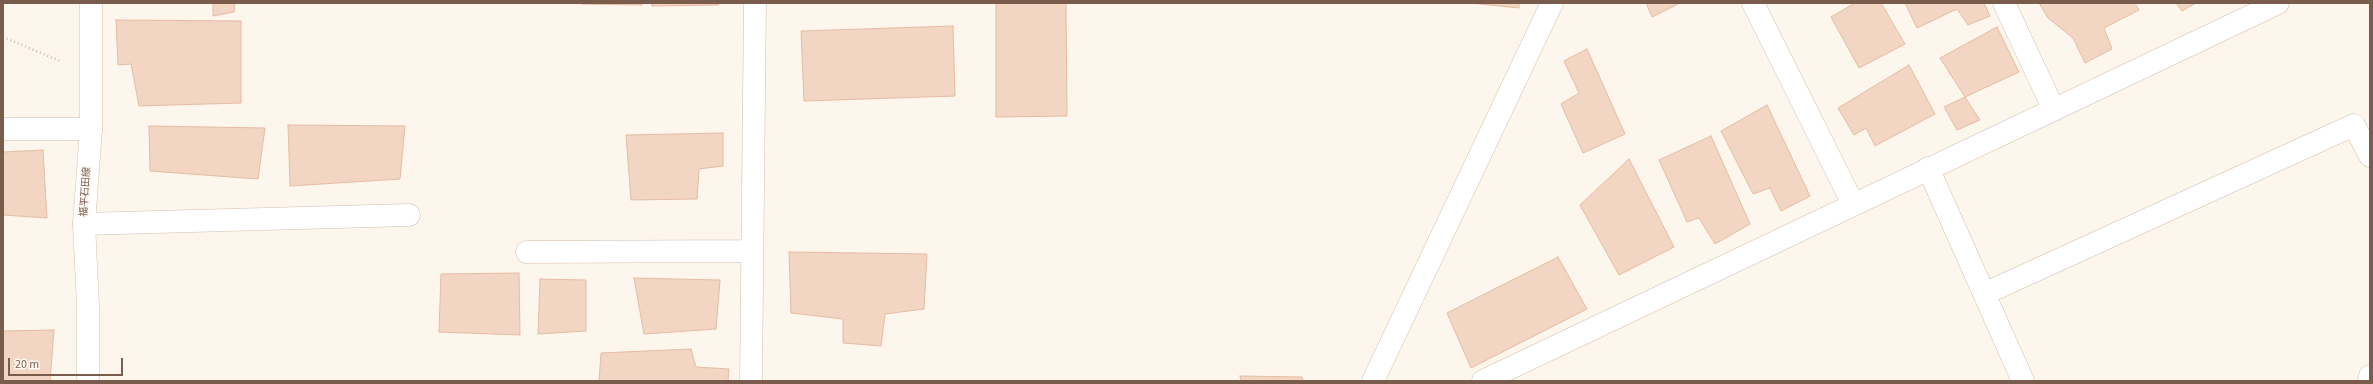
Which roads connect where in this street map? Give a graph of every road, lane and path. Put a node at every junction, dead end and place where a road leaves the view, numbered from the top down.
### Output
1 (92, 3) edge
2 (755, 3) edge
3 (1552, 3) edge
4 (1753, 3) edge
5 (2004, 3) edge
6 (2264, 6) edge
7 (3, 37) edge
8 (90, 74) junction
9 (2054, 110) junction
10 (91, 128) junction
11 (3, 129) edge
12 (2370, 156) edge
13 (1928, 168) junction
14 (1853, 204) junction
15 (409, 215) dead end
16 (84, 224) junction
17 (526, 252) dead end
18 (752, 252) junction
19 (1984, 294) junction
20 (2370, 376) edge
21 (88, 381) edge
22 (751, 381) edge
23 (1373, 381) edge
24 (1483, 381) edge
25 (2023, 381) edge
26 (2369, 381) edge

1 - 8 street, 福平石田線
2 - 18 street
3 - 23 street
4 - 14 street
5 - 9 street
6 - 9 street
7 - 8 path
8 - 10 street, 福平石田線
9 - 13 street
10 - 11 street
10 - 16 street, 福平石田線
12 - 19 street
13 - 14 street
13 - 19 street
14 - 24 street
15 - 16 street
16 - 21 street, 福平石田線
17 - 18 street
18 - 22 street
19 - 25 street
20 - 26 street

